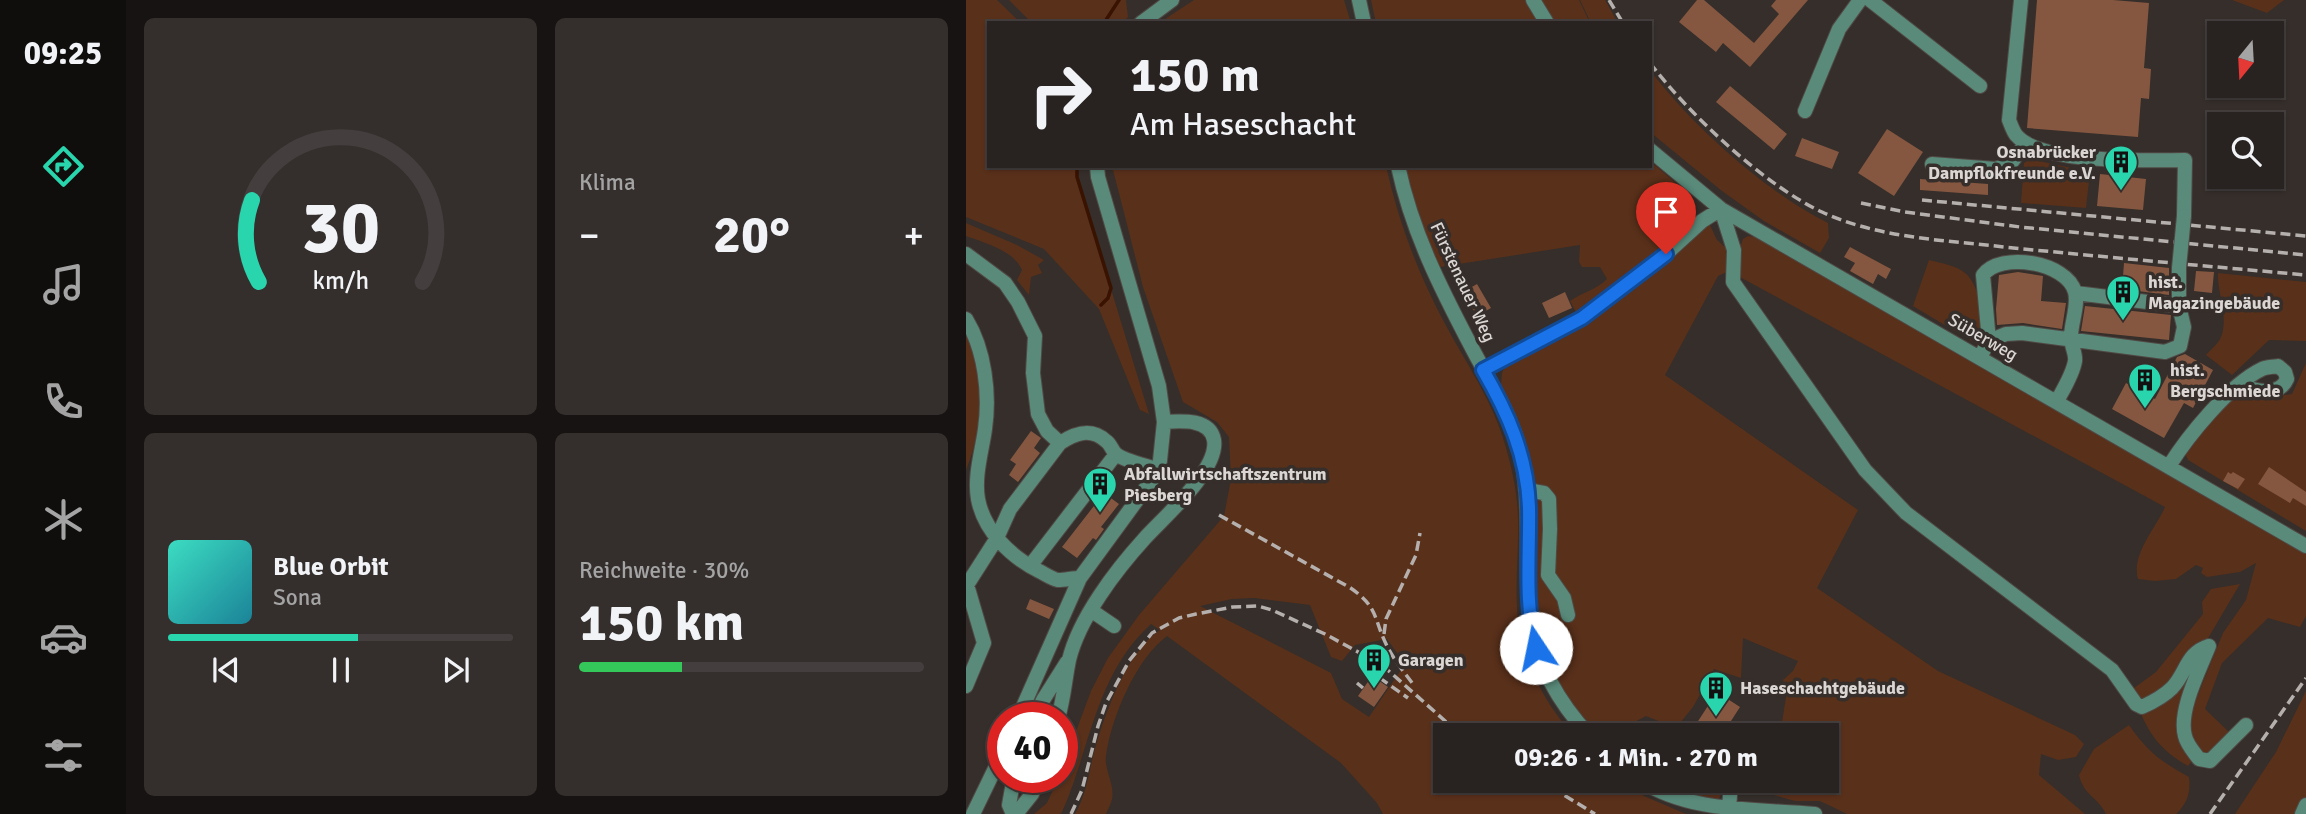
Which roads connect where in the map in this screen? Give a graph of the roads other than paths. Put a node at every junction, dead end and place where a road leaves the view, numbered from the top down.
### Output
1 (1172, 0) edge
2 (1359, 0) edge
3 (1533, 0) edge
4 (1860, 0) edge
5 (1870, 0) edge
6 (2021, 0) edge
7 (1144, 21) edge
8 (1364, 21) edge
9 (1546, 21) edge
10 (1980, 86) dead end
11 (1805, 111) dead end
12 (2026, 143) junction
13 (1652, 152) edge
14 (1931, 164) dead end
15 (1097, 168) edge
16 (1399, 168) edge
17 (1721, 209) junction
18 (966, 254) edge
19 (2076, 293) junction
20 (2179, 306) junction
21 (966, 319) edge
22 (2071, 340) junction
23 (1989, 341) junction
24 (1980, 357) junction
25 (1483, 370) junction
26 (2241, 385) dead end
27 (2057, 401) junction
28 (1164, 422) junction
29 (1060, 443) junction
30 (1116, 454) junction
31 (2169, 466) junction
32 (1159, 470) junction
33 (1527, 490) junction
34 (997, 538) junction
35 (2306, 546) edge
36 (1030, 566) junction
37 (1080, 578) junction
38 (966, 585) edge
39 (1092, 611) junction
40 (1569, 615) dead end
41 (1114, 625) dead end
42 (1070, 658) junction
43 (966, 686) edge
44 (1025, 702) edge
45 (1043, 702) edge
46 (1055, 702) edge
47 (1063, 702) edge
48 (1578, 723) edge
49 (2246, 725) dead end
50 (987, 785) edge
51 (1011, 793) edge
52 (1022, 793) edge
53 (1032, 793) edge
54 (1664, 793) edge
55 (1730, 793) edge
56 (2306, 805) edge
57 (1729, 810) junction
58 (973, 814) edge
59 (1015, 814) edge
60 (1815, 814) edge
61 (2302, 814) edge

1 - 7 street
2 - 8 street
3 - 9 street
4 - 11 street
5 - 10 street
6 - 12 street
12 - 14 street
12 - 20 street, bridge
13 - 17 street, Süberweg
15 - 28 street
16 - 25 street, Fürstenauer Weg
17 - 24 street, Süberweg
17 - 25 street
17 - 49 street
18 - 29 street
19 - 20 street
19 - 22 street
19 - 23 street
20 - 22 street
21 - 34 street
22 - 23 street
22 - 27 street
23 - 24 street
24 - 27 street, Süberweg
25 - 33 street, Fürstenauer Weg
26 - 31 street
27 - 31 street, Süberweg
28 - 32 street
28 - 39 street
29 - 30 street
29 - 34 street
30 - 32 street
30 - 36 street
31 - 35 street, Süberweg
32 - 37 street
33 - 40 street
33 - 48 street, Fürstenauer Weg
34 - 36 street
34 - 38 street
36 - 37 street
37 - 44 street
38 - 43 street
39 - 41 street
39 - 42 street
42 - 45 street
42 - 46 street
42 - 47 street
50 - 58 street
51 - 59 street
52 - 59 street
53 - 59 street
54 - 57 street
55 - 57 street
56 - 61 street
57 - 60 street

